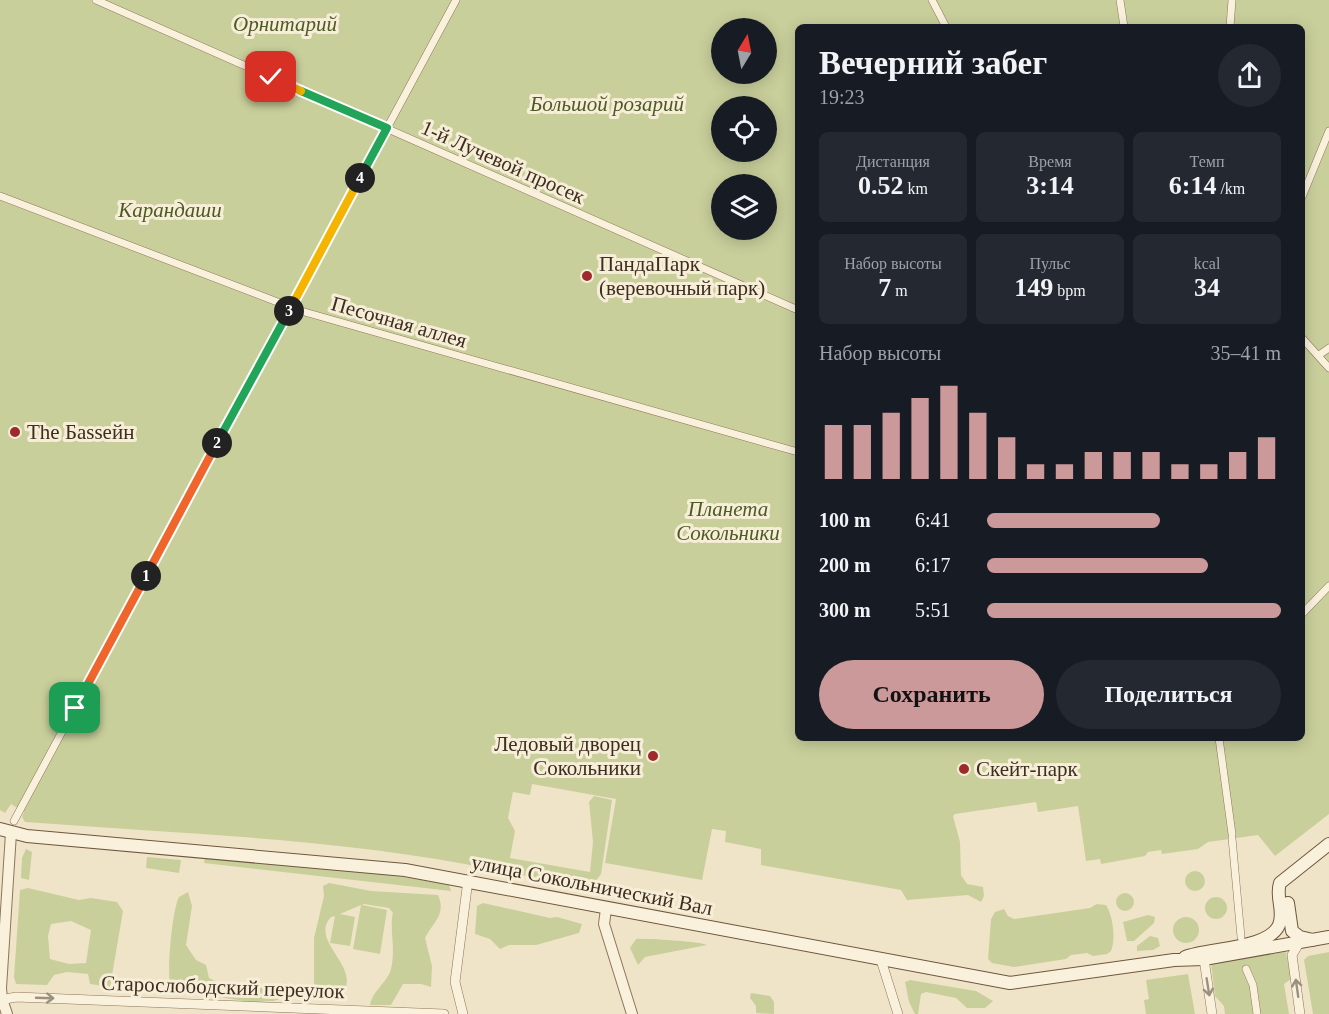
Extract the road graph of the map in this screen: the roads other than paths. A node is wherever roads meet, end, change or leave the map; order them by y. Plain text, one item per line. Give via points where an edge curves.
1 (96, 0) edge
2 (456, 0) edge
3 (932, 0) edge
4 (1120, 0) edge
5 (1232, 0) edge
6 (944, 24) edge
7 (1124, 24) edge
8 (1230, 24) edge
9 (387, 128) junction
10 (1329, 131) edge
11 (1305, 190) edge
12 (0, 195) edge
13 (291, 308) junction
14 (795, 309) edge
15 (1305, 341) edge
16 (1329, 348) edge
17 (1319, 355) junction
18 (1329, 368) edge
19 (795, 451) edge
20 (1329, 586) edge
21 (1305, 611) edge
22 (1219, 741) edge
23 (8, 827) edge
24 (1326, 847) edge
25 (1289, 875) junction
26 (468, 880) junction
27 (606, 909) junction
28 (1329, 938) edge
29 (1314, 940) junction
30 (1242, 941) junction
31 (1298, 945) junction
32 (1219, 948) junction
33 (1204, 959) junction
34 (881, 960) junction
35 (1174, 960) junction
36 (1246, 969) dead end
37 (1, 1000) edge
38 (7, 1014) edge
39 (444, 1014) edge
40 (463, 1014) edge
41 (632, 1014) edge
42 (898, 1014) edge
43 (1212, 1014) edge
44 (1257, 1014) edge
45 (1300, 1014) edge

1 - 9 street, 1-й Лучевой просек
2 - 9 street
3 - 6 street
4 - 7 street
5 - 8 street
9 - 13 street
9 - 14 street, 1-й Лучевой просек
10 - 11 street
12 - 13 street, Песочная аллея
13 - 19 street, Песочная аллея
13 - 23 street
15 - 17 street
16 - 17 street
17 - 18 street
20 - 21 street
22 - 30 street
23 - 26 main road, улица Сокольнический Вал via 51,838 354,864
23 - 37 street
24 - 25 main road
25 - 29 main road via 1286,888 1290,925 1296,934
25 - 30 main road, улица Сокольнический Вал via 1278,887 1281,916 1277,930 1265,940
26 - 27 main road, улица Сокольнический Вал
26 - 40 street via 454,982
27 - 34 main road, улица Сокольнический Вал
27 - 41 street via 604,924
28 - 29 main road, улица Сокольнический Вал
29 - 31 main road, улица Сокольнический Вал
30 - 32 main road, улица Сокольнический Вал
31 - 33 main road, улица Сокольнический Вал
45 -> 31 street via 1292,951
32 - 33 street via 1205,954
32 - 35 main road, улица Сокольнический Вал
33 - 35 main road, улица Сокольнический Вал
33 -> 43 street
34 - 35 main road, улица Сокольнический Вал via 1010,983
34 - 42 street
36 - 44 street
37 - 38 street
37 -> 39 street, Старослободский переулок via 16,997

